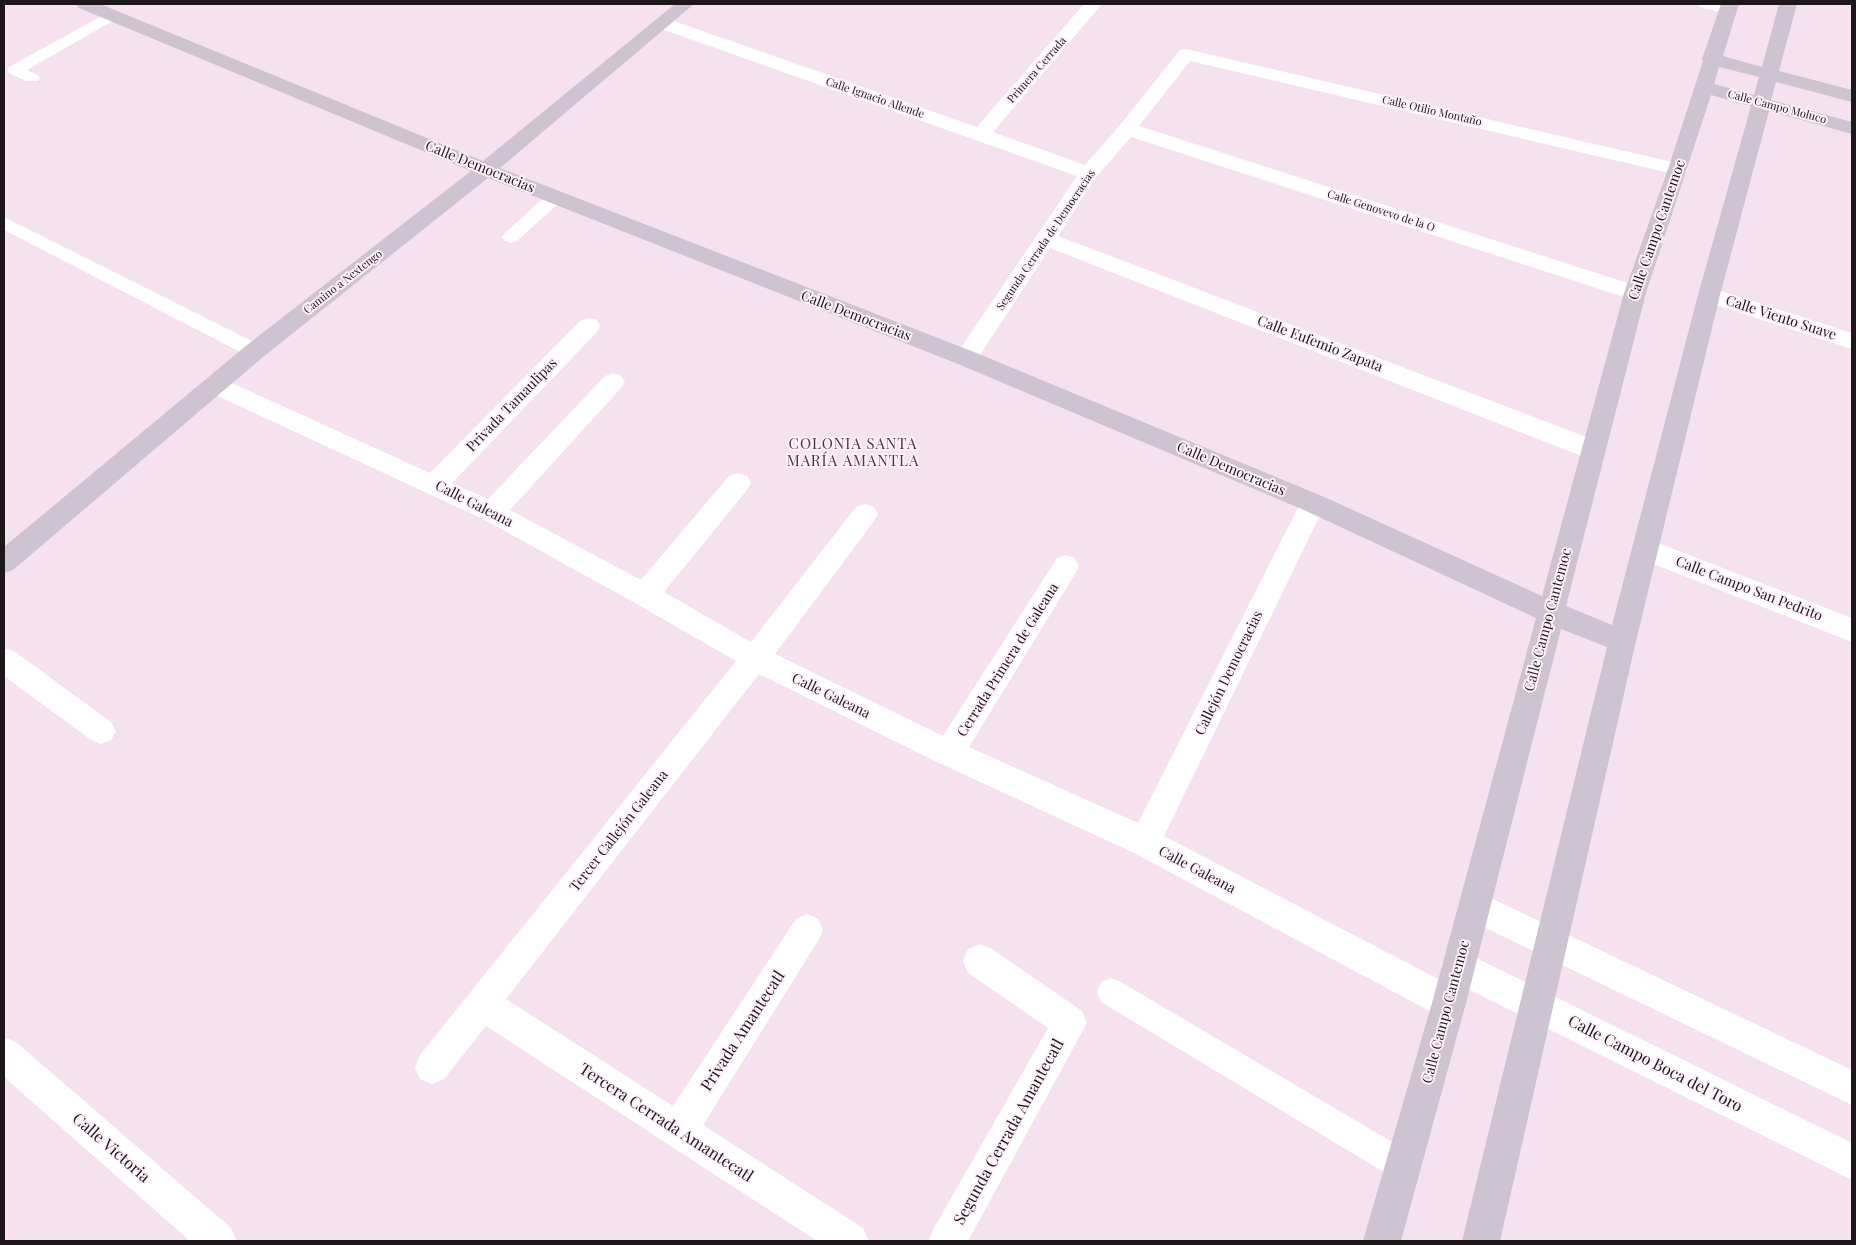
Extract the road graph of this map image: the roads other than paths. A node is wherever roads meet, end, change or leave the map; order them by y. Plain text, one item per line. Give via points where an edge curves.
1 (85, 4) edge
2 (685, 4) edge
3 (1093, 4) edge
4 (1788, 4) edge
5 (1721, 6) edge
6 (113, 15) junction
7 (662, 23) junction
8 (1186, 54) joint
9 (1711, 59) junction
10 (1768, 74) junction
11 (32, 78) dead end
12 (1703, 87) junction
13 (1852, 96) edge
14 (1760, 103) junction
15 (1852, 128) edge
16 (1127, 129) junction
17 (980, 135) junction
18 (1678, 169) junction
19 (485, 170) junction
20 (1089, 173) junction
21 (554, 198) junction
22 (4, 223) edge
23 (511, 237) dead end
24 (1046, 239) junction
25 (1635, 293) junction
26 (1709, 294) junction
27 (589, 326) dead end
28 (1852, 341) edge
29 (255, 351) junction
30 (966, 358) junction
31 (613, 382) dead end
32 (215, 385) junction
33 (1593, 450) junction
34 (738, 483) dead end
35 (435, 484) junction
36 (1313, 503) junction
37 (492, 512) junction
38 (865, 514) dead end
39 (1645, 549) junction
40 (4, 562) edge
41 (1066, 566) dead end
42 (645, 595) junction
43 (1550, 612) junction
44 (1852, 630) edge
45 (1622, 641) junction
46 (755, 658) junction
47 (4, 660) edge
48 (102, 731) dead end
49 (949, 753) junction
50 (1145, 842) junction
51 (1474, 906) junction
52 (807, 930) dead end
53 (1550, 943) junction
54 (980, 961) dead end
55 (1458, 966) junction
56 (1111, 992) dead end
57 (1449, 1003) junction
58 (483, 1004) junction
59 (1536, 1004) junction
60 (4, 1054) edge
61 (432, 1067) dead end
62 (1852, 1088) edge
63 (678, 1131) junction
64 (1852, 1162) edge
65 (1404, 1166) junction
66 (218, 1241) edge
67 (850, 1241) edge
68 (947, 1241) edge
69 (1382, 1241) edge
70 (1481, 1241) edge

1 - 6 street, Calle Democracias
2 - 7 street, Camino a Nextengo
3 - 17 street, Primera Cerrada
4 - 10 street
5 - 9 street, Calle Campo Cantemoc
6 - 11 lane via 15,70
6 - 19 street, Calle Democracias
7 - 17 street, Calle Ignacio Allende
7 - 19 street, Camino a Nextengo
8 - 16 street, Segunda Cerrada de Democracias
8 - 18 street, Calle Otilio Montaño
9 - 10 street
9 - 12 street, Calle Campo Cantemoc
10 - 13 street
10 - 14 street
12 - 14 street, Calle Campo Moluco
12 - 18 street, Calle Campo Cantemoc
14 - 15 street, Calle Campo Moluco
14 - 26 street
16 - 20 street, Segunda Cerrada de Democracias
16 - 25 street, Calle Genovevo de la O
17 - 20 street, Calle Ignacio Allende
18 - 25 street, Calle Campo Cantemoc
19 - 21 street, Calle Democracias
19 - 29 street, Camino a Nextengo
20 - 24 street, Segunda Cerrada de Democracias
21 - 23 lane
21 - 30 street, Calle Democracias
22 - 29 lane
24 - 30 street, Segunda Cerrada de Democracias
24 - 33 street, Calle Eufemio Zapata
25 - 33 street, Calle Campo Cantemoc
26 - 28 street, Calle Viento Suave
26 - 39 street
27 - 35 street, Privada Tamaulipas
29 - 32 street, Camino a Nextengo
30 - 36 street, Calle Democracias
31 - 37 street
32 - 35 street, Calle Galeana
32 - 40 street, Camino a Nextengo
33 - 43 street, Calle Campo Cantemoc
34 - 42 street
35 - 37 street, Calle Galeana
36 - 43 street, Calle Democracias
36 - 50 street, Callejón Democracias
37 - 42 street, Calle Galeana
38 - 46 street, Tercer Callejón Galeana
39 - 44 street, Calle Campo San Pedrito
39 - 45 street
41 - 49 street, Cerrada Primera de Galeana
42 - 46 street, Calle Galeana
43 - 45 street, Calle Democracias
43 - 51 street, Calle Campo Cantemoc
45 - 53 street
46 - 49 street, Calle Galeana
46 - 58 street, Tercer Callejón Galeana
47 - 48 street
49 - 50 street, Calle Galeana
50 - 57 street, Calle Galeana
51 - 53 street
51 - 55 street, Calle Campo Cantemoc
52 - 63 street, Privada Amantecatl
53 - 59 street
53 - 62 street
54 - 68 street, Segunda Cerrada Amantecatl via 1070,1023
55 - 57 street, Calle Campo Cantemoc
55 - 59 street, Calle Campo Boca del Toro
56 - 65 lane
57 - 65 street, Calle Campo Cantemoc
58 - 61 street, Tercer Callejón Galeana
58 - 63 street, Tercera Cerrada Amantecatl
59 - 64 street, Calle Campo Boca del Toro
59 - 70 street
60 - 66 street, Calle Victoria
63 - 67 street, Tercera Cerrada Amantecatl
65 - 69 street, Calle Campo Cantemoc

